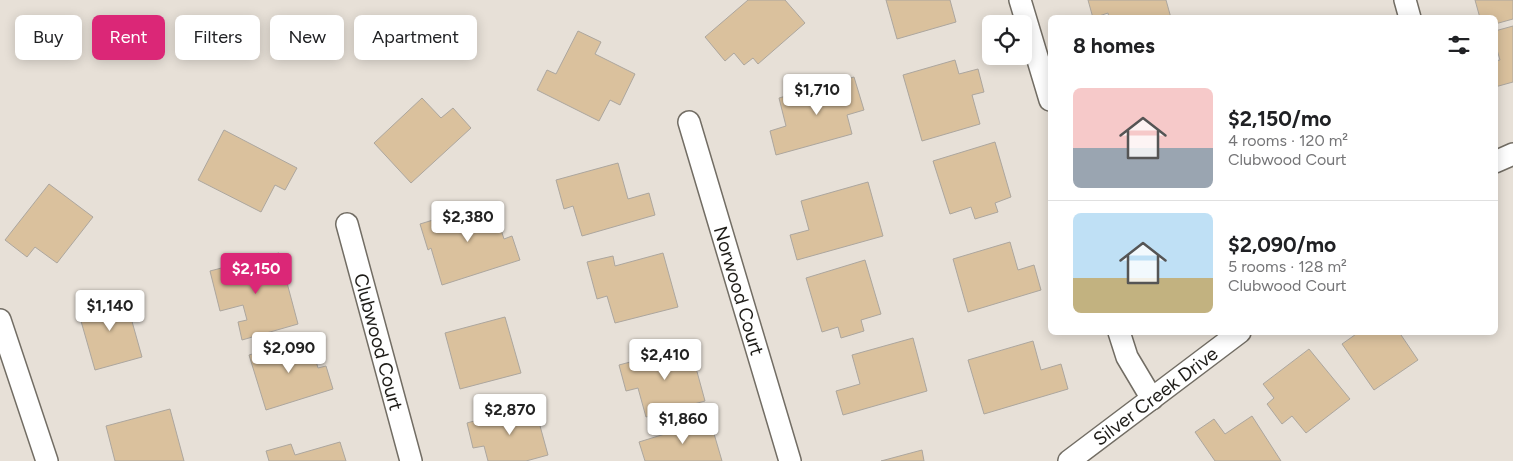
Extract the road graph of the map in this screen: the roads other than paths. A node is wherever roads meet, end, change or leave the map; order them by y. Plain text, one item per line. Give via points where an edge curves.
1 (1020, 0) edge
2 (1405, 0) edge
3 (1409, 15) edge
4 (1048, 93) edge
5 (689, 122) dead end
6 (1513, 154) edge
7 (1498, 161) edge
8 (346, 224) dead end
9 (0, 320) edge
10 (1120, 335) edge
11 (1236, 335) edge
12 (1152, 399) junction
13 (47, 461) edge
14 (411, 461) edge
15 (790, 461) edge
16 (1069, 461) edge

1 - 4 street
2 - 3 street
5 - 15 street, Norwood Court
6 - 7 street
8 - 14 street, Clubwood Court
9 - 13 street
10 - 12 street via 1127,357
11 - 12 street, Silver Creek Drive
12 - 16 street, Silver Creek Drive

